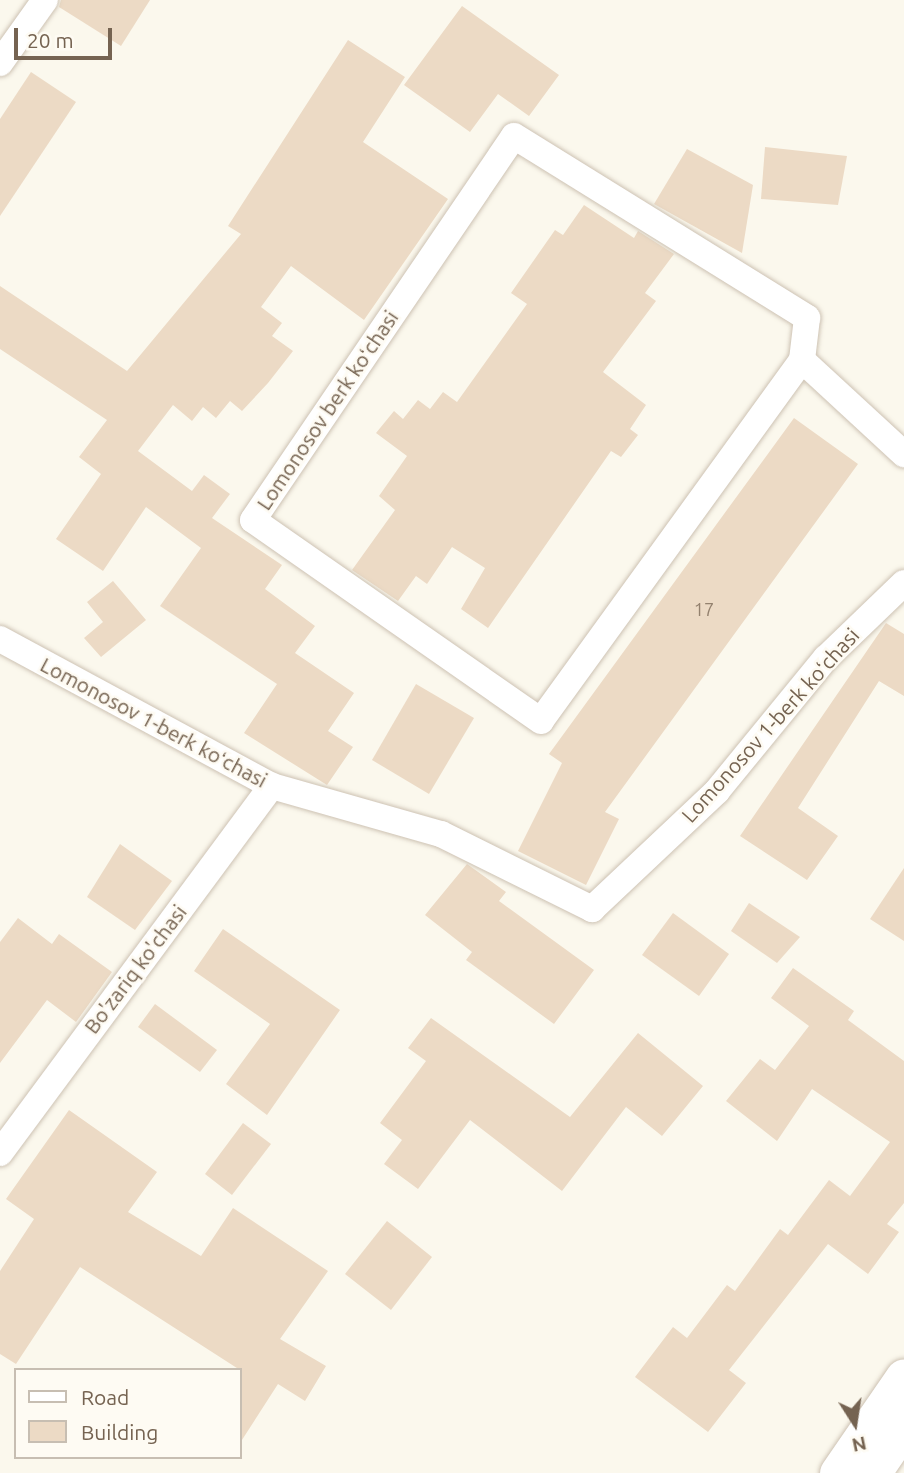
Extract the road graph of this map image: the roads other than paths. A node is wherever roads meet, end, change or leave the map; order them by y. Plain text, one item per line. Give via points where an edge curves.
1 (45, 0) edge
2 (0, 64) edge
3 (802, 360) junction
4 (904, 454) edge
5 (904, 583) edge
6 (0, 639) edge
7 (272, 786) junction
8 (0, 1153) edge
9 (904, 1377) edge
10 (904, 1426) edge
11 (838, 1473) edge
12 (872, 1473) edge

1 - 2 street
3 - 3 street, Lomonosov berk koʻchasi via 541,721 253,520 514,136 807,318
3 - 4 street
5 - 7 street, Lomonosov 1-berk koʻchasi via 826,659 717,791 592,909 441,834
6 - 7 street, Lomonosov 1-berk koʻchasi
7 - 8 street, Bo'zariq ko'chasi
9 - 11 main road
10 - 12 main road

